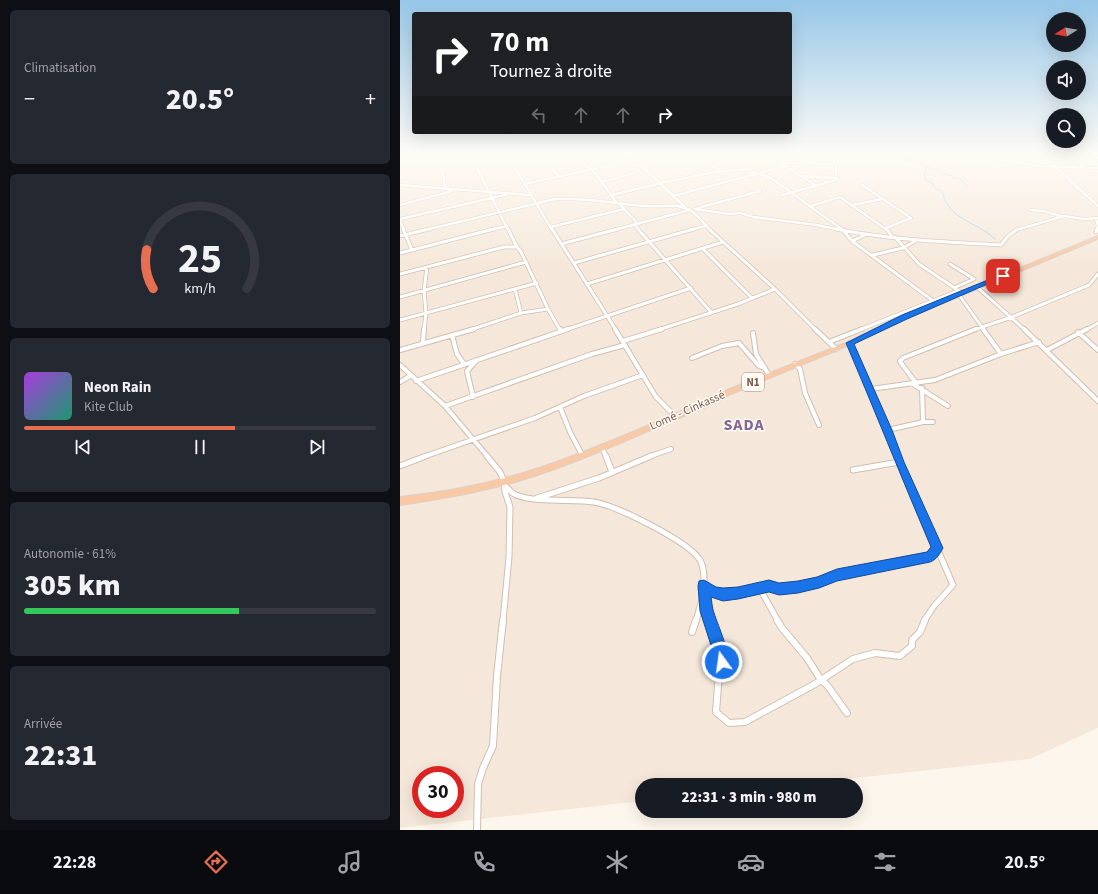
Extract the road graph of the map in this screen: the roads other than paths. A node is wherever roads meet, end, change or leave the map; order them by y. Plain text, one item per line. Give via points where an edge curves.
1 (451, 191) edge
2 (463, 191) edge
3 (528, 191) edge
4 (609, 191) edge
5 (629, 191) edge
6 (668, 191) edge
7 (693, 191) edge
8 (760, 191) dead end
9 (797, 191) edge
10 (870, 191) edge
11 (1081, 191) edge
12 (792, 192) junction
13 (490, 193) junction
14 (509, 194) junction
15 (530, 195) junction
16 (612, 195) junction
17 (782, 195) dead end
18 (673, 196) junction
19 (492, 198) junction
20 (882, 199) junction
21 (616, 202) junction
22 (536, 203) junction
23 (619, 203) junction
24 (400, 205) edge
25 (852, 205) junction
26 (811, 206) junction
27 (1098, 206) edge
28 (685, 208) junction
29 (624, 209) junction
30 (695, 209) junction
31 (690, 210) junction
32 (1030, 210) dead end
33 (499, 212) junction
34 (729, 214) junction
35 (1063, 216) junction
36 (730, 219) dead end
37 (1097, 219) edge
38 (400, 220) edge
39 (635, 224) junction
40 (507, 226) junction
41 (705, 226) junction
42 (551, 227) junction
43 (886, 228) junction
44 (844, 231) junction
45 (1097, 234) edge
46 (405, 235) junction
47 (865, 235) junction
48 (400, 236) edge
49 (893, 237) junction
50 (917, 240) junction
51 (649, 241) junction
52 (852, 241) junction
53 (723, 242) junction
54 (561, 244) junction
55 (517, 247) junction
56 (904, 247) junction
57 (412, 250) junction
58 (703, 250) junction
59 (400, 253) edge
60 (873, 255) junction
61 (665, 260) junction
62 (526, 262) junction
63 (574, 263) junction
64 (950, 264) dead end
65 (426, 267) junction
66 (400, 274) edge
67 (1098, 274) edge
68 (536, 283) junction
69 (587, 284) junction
70 (977, 287) junction
71 (691, 288) junction
72 (954, 288) junction
73 (515, 289) junction
74 (775, 289) junction
75 (424, 291) junction
76 (960, 293) junction
77 (400, 297) edge
78 (752, 298) junction
79 (932, 300) junction
80 (548, 309) junction
81 (712, 312) junction
82 (426, 313) junction
83 (521, 313) junction
84 (904, 314) junction
85 (606, 316) junction
86 (1012, 317) junction
87 (400, 320) edge
88 (1098, 323) edge
89 (982, 326) junction
90 (561, 331) junction
91 (1078, 332) junction
92 (752, 333) dead end
93 (452, 335) junction
94 (423, 342) junction
95 (829, 342) junction
96 (1039, 342) junction
97 (624, 343) junction
98 (850, 343) junction
99 (836, 349) junction
100 (400, 350) edge
101 (1047, 350) junction
102 (1098, 350) edge
103 (1001, 354) junction
104 (692, 358) dead end
105 (479, 359) junction
106 (464, 364) junction
107 (795, 364) junction
108 (400, 365) edge
109 (764, 368) junction
110 (643, 375) junction
111 (769, 375) junction
112 (410, 376) junction
113 (416, 381) junction
114 (400, 382) edge
115 (914, 383) junction
116 (922, 388) junction
117 (871, 389) junction
118 (473, 397) junction
119 (1098, 402) edge
120 (445, 406) junction
121 (948, 406) dead end
122 (560, 407) junction
123 (675, 416) junction
124 (923, 422) junction
125 (933, 422) dead end
126 (819, 425) dead end
127 (888, 430) junction
128 (472, 439) junction
129 (602, 447) junction
130 (672, 449) dead end
131 (582, 455) junction
132 (899, 462) junction
133 (400, 466) edge
134 (853, 470) dead end
135 (612, 472) junction
136 (504, 483) junction
137 (534, 498) junction
138 (400, 501) edge
139 (937, 548) junction
140 (704, 586) junction
141 (759, 587) junction
142 (692, 632) dead end
143 (821, 680) junction
144 (847, 713) dead end
145 (477, 830) edge

1 - 24 street
2 - 13 street
3 - 15 street
4 - 16 street
5 - 16 street
6 - 18 street
7 - 18 street
8 - 30 street
9 - 12 street
10 - 20 street
11 - 27 street
12 - 17 street
12 - 26 street
13 - 14 street
13 - 19 street
14 - 15 street
14 - 19 street
15 - 22 street
16 - 21 street
18 - 28 street
19 - 33 street
19 - 38 street
20 - 25 street
20 - 43 street via 911,218
21 - 22 street via 561,198
21 - 23 street
22 - 33 street
22 - 42 street
23 - 28 street
23 - 29 street
25 - 26 street via 840,197
25 - 43 street
26 - 44 street
28 - 31 street
29 - 39 street
29 - 42 street
30 - 31 street
30 - 34 street
31 - 39 street
31 - 41 street
32 - 35 street
33 - 40 street
33 - 46 street
34 - 36 street
34 - 44 street via 741,213
35 - 37 street
35 - 50 street via 1017,229 1001,245
37 - 45 street
38 - 46 street
39 - 51 street
39 - 54 street
40 - 55 street
40 - 57 street
41 - 51 street
41 - 53 street
42 - 54 street
43 - 49 street
44 - 47 street
44 - 52 street
45 - 70 highway, Lomé - Cinkassé / N1
46 - 48 street
46 - 57 street
47 - 49 street
47 - 52 street
49 - 50 street
49 - 56 street
50 - 56 street
51 - 61 street
51 - 63 street
52 - 60 street
53 - 58 street
53 - 74 street
54 - 63 street
55 - 62 street
55 - 65 street via 498,249
56 - 60 street
56 - 72 street via 919,264
57 - 59 street
58 - 61 street
58 - 78 street
60 - 79 street
61 - 69 street
61 - 71 street
62 - 68 street
62 - 75 street
63 - 69 street
64 - 72 street via 974,279
65 - 66 street
65 - 75 street
67 - 86 street via 1089,285
68 - 73 street
68 - 80 street
69 - 85 street
70 - 76 highway, Lomé - Cinkassé / N1
70 - 86 street
71 - 81 street
71 - 85 street
72 - 76 street
73 - 82 street
73 - 83 street
74 - 78 street
74 - 95 street
75 - 77 street
75 - 82 street
76 - 79 street
76 - 84 highway, Lomé - Cinkassé / N1
76 - 89 street
78 - 81 street
79 - 84 street
80 - 83 street
80 - 90 street
81 - 97 street
82 - 87 street
82 - 94 street
83 - 93 street
84 - 95 street
84 - 98 highway, Lomé - Cinkassé / N1
85 - 90 street
85 - 97 street
86 - 89 street
86 - 96 street
88 - 91 street
89 - 103 street
89 - 115 street via 900,361
90 - 105 street
91 - 101 street
91 - 102 street
92 - 109 street via 756,354
93 - 94 street
93 - 106 street via 455,349
94 - 100 street
95 - 99 street
96 - 101 street
96 - 103 street
97 - 110 street
97 - 118 street
98 - 99 highway, Lomé - Cinkassé / N1
98 - 117 street
99 - 107 highway, Lomé - Cinkassé / N1
101 - 119 street
103 - 115 street via 935,380
104 - 109 street via 722,346 739,343 759,366
105 - 106 street
105 - 118 street via 467,371
106 - 113 street
107 - 111 highway, Lomé - Cinkassé / N1
107 - 126 street via 800,369 805,393
108 - 112 street
109 - 111 street
110 - 122 street
110 - 123 street via 656,397
111 - 123 highway, Lomé - Cinkassé / N1
112 - 113 street
112 - 114 street
113 - 120 street
115 - 116 street
115 - 117 street
116 - 121 street
116 - 124 street
117 - 127 street
118 - 120 street
120 - 128 street
122 - 128 street
122 - 131 street
123 - 129 highway, Lomé - Cinkassé / N1
124 - 125 street
124 - 127 street
127 - 132 street
128 - 133 street
128 - 136 street via 500,472
129 - 131 highway, Lomé - Cinkassé / N1
129 - 135 street
130 - 135 street
131 - 136 highway, Lomé - Cinkassé / N1
132 - 134 street
132 - 139 street
135 - 137 street
136 - 137 street via 514,494
136 - 138 highway, Lomé - Cinkassé / N1
136 - 145 street via 510,507 509,557 493,746 478,784
137 - 140 street via 590,502 618,509 693,552 700,560
139 - 141 street via 930,557 837,575 798,587
139 - 143 street via 953,585 934,606 920,632 912,640 912,646 900,656 875,653 853,659
140 - 141 street via 713,592 723,594
140 - 142 street via 701,608
140 - 143 street via 707,611 722,662 716,712 729,722 745,722
141 - 143 street via 782,628
143 - 144 street via 842,702

